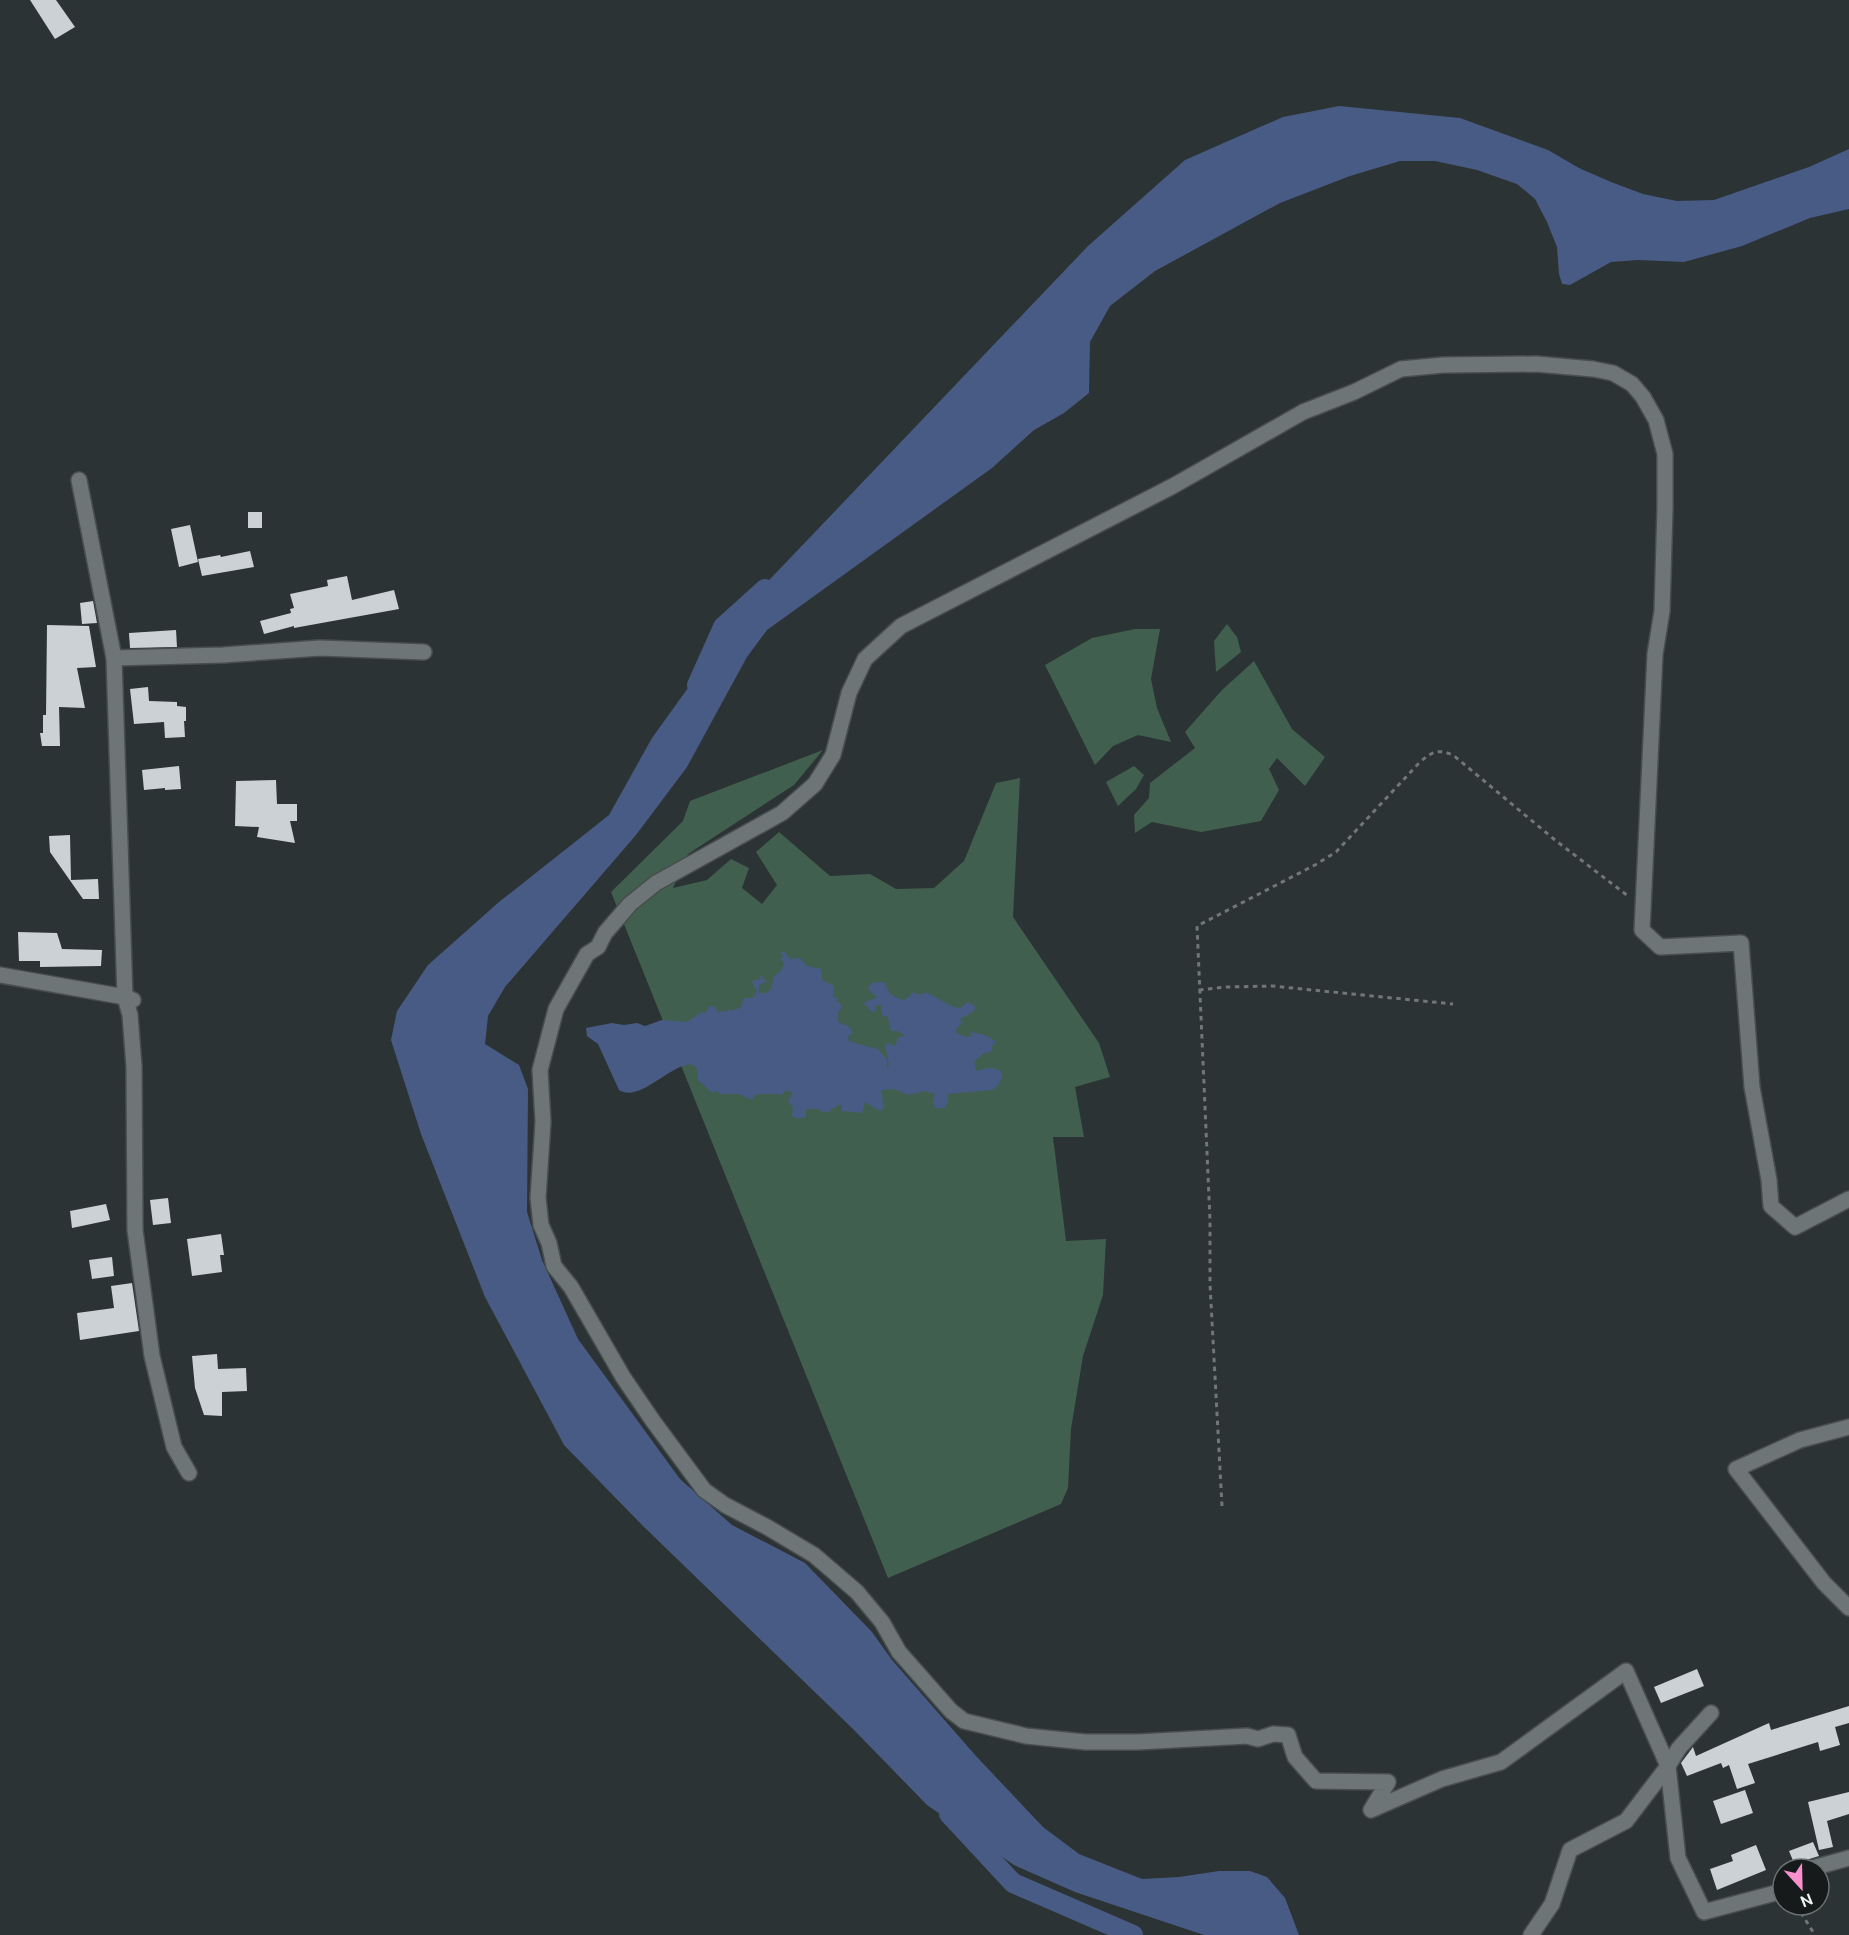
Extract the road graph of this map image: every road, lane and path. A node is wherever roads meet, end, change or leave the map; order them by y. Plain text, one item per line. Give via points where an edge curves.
1 (79, 480) dead end
2 (424, 652) dead end
3 (114, 658) junction
4 (1644, 908) junction
5 (0, 975) edge
6 (1199, 990) junction
7 (130, 999) junction
8 (1453, 1004) dead end
9 (1849, 1199) edge
10 (1849, 1427) edge
11 (189, 1473) dead end
12 (1222, 1506) dead end
13 (1849, 1608) edge
14 (1711, 1713) dead end
15 (1668, 1766) junction
16 (1849, 1858) edge
17 (1831, 1863) edge
18 (1771, 1894) edge
19 (1804, 1917) edge
20 (1531, 1935) edge
21 (1815, 1935) edge

1 - 3 street
2 - 3 street via 320,648
3 - 7 street
4 - 6 path via 1453,755 1441,750 1420,762 1336,852 1197,926
4 - 9 street via 1642,930 1660,947 1741,943 1752,1087 1771,1206 1795,1227
4 - 15 street via 1665,508 1665,454 1656,420 1632,384 1613,373 1593,369 1536,364 1401,369 1303,412 1173,486 901,626 865,659 849,693 834,756 815,784 782,813 656,883 630,904 598,947 587,954 556,1009 540,1070 543,1122 538,1198 541,1225 554,1266 572,1287 623,1377 704,1490 725,1506 814,1555 857,1592 882,1622 899,1652 951,1712 964,1721 1026,1736 1085,1742 1288,1735 1295,1757 1316,1781 1388,1782 1371,1810 1442,1779 1501,1762 1626,1671
5 - 7 street
6 - 8 path via 1272,986
6 - 12 path
7 - 11 street via 135,1230 152,1356 174,1447
10 - 13 street via 1800,1440 1736,1470 1824,1583
14 - 15 street
15 - 18 street via 1678,1858 1704,1912
15 - 20 street via 1626,1821 1570,1850 1552,1904
16 - 17 street
19 - 21 path

